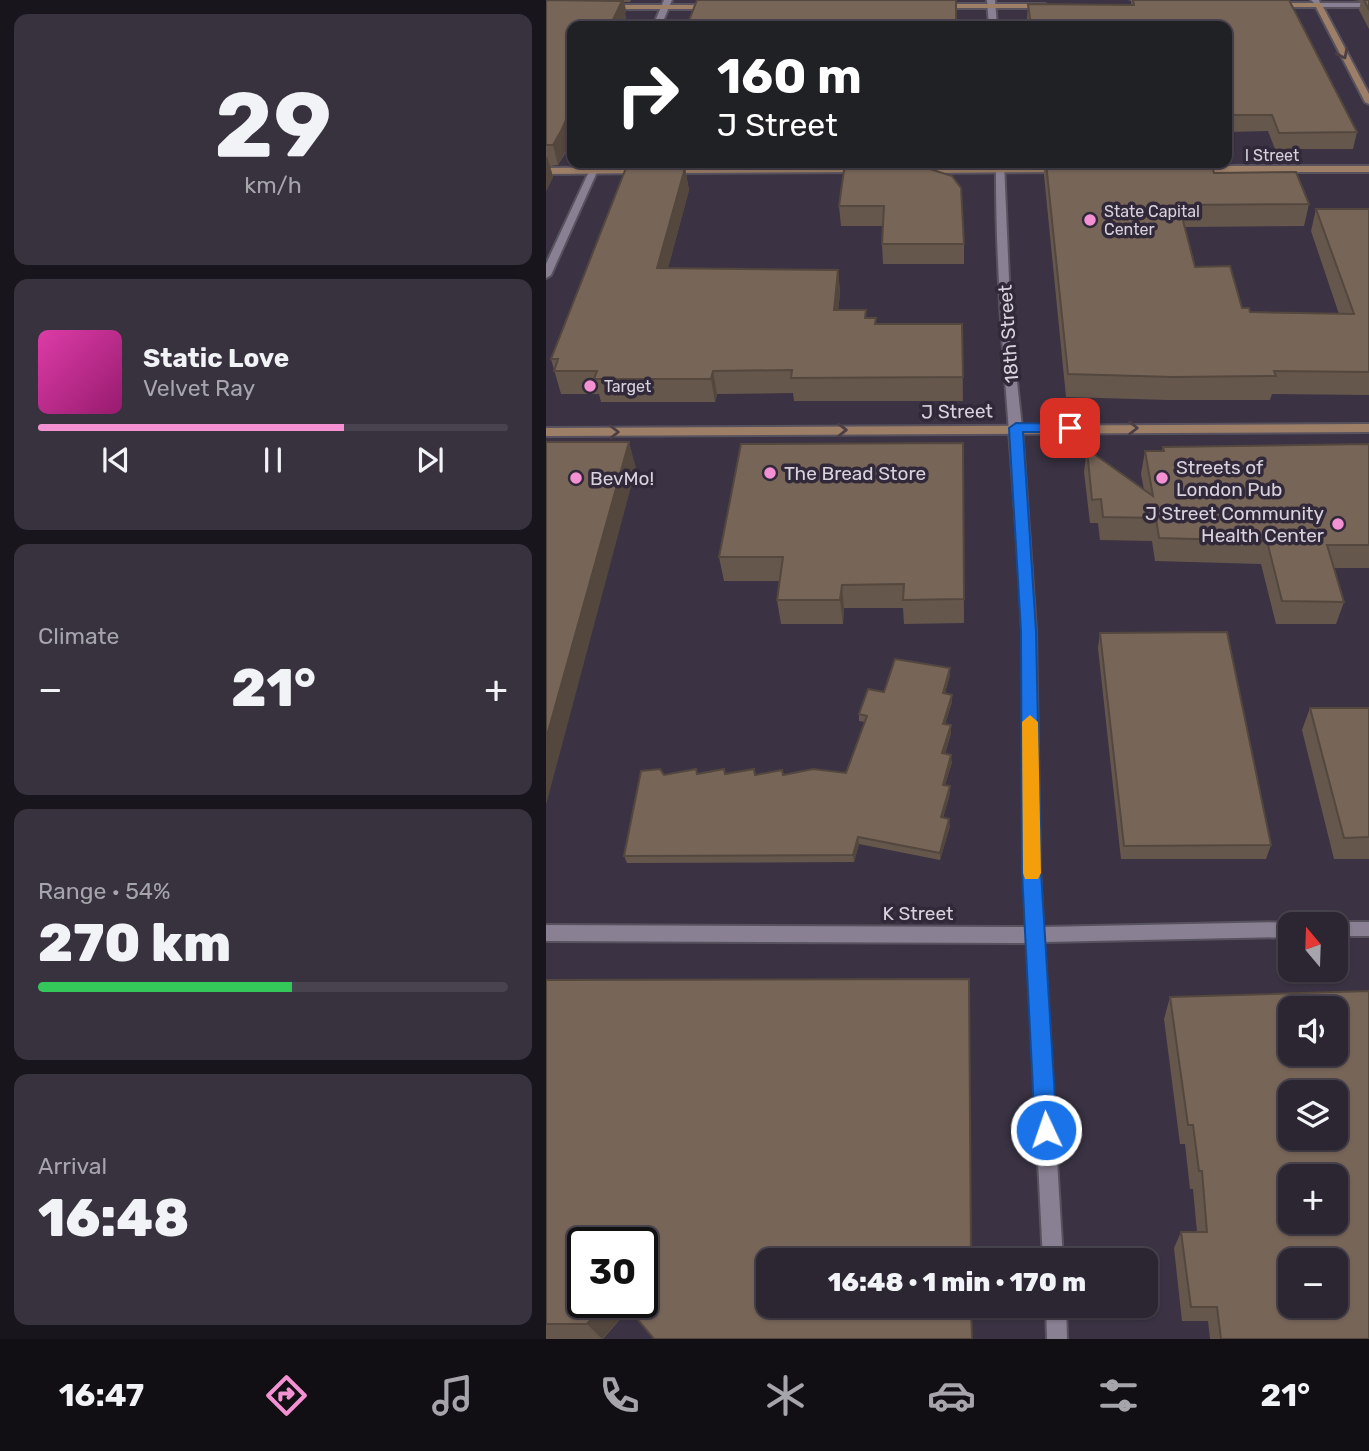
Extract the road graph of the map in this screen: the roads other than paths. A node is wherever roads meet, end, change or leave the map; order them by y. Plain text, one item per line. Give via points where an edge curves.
1 (991, 3) edge
2 (1317, 3) edge
3 (666, 4) edge
4 (1262, 5) edge
5 (1369, 5) edge
6 (935, 6) edge
7 (1059, 6) edge
8 (597, 7) edge
9 (720, 7) edge
10 (659, 21) edge
11 (993, 21) edge
12 (1369, 102) edge
13 (583, 168) edge
14 (595, 168) edge
15 (687, 168) edge
16 (948, 168) edge
17 (1000, 168) edge
18 (1038, 168) edge
19 (1188, 169) edge
20 (1369, 169) edge
21 (870, 170) edge
22 (897, 170) edge
23 (1077, 170) edge
24 (546, 171) edge
25 (546, 275) edge
26 (1016, 428) junction
27 (1369, 428) edge
28 (546, 432) edge
29 (1278, 929) edge
30 (1348, 929) edge
31 (1369, 929) edge
32 (546, 933) edge
33 (1035, 935) junction
34 (1052, 1248) edge
35 (1056, 1318) edge
36 (1057, 1339) edge

1 - 6 main road
1 - 7 main road
1 - 11 street
2 - 4 main road
2 - 5 street
2 -> 12 main road
3 - 8 main road
3 - 9 main road
3 - 10 street
13 - 24 main road
14 - 25 street
15 - 21 main road
16 - 22 main road
17 - 26 street, 18th Street via 1006,326
18 - 23 main road
19 - 20 main road, I Street
26 -> 27 main road, J Street
28 -> 26 main road, J Street
26 - 33 street, 18th Street via 1028,631
29 - 33 street, K Street
30 - 31 street
32 - 33 street, K Street
33 - 34 street, 18th Street
35 - 36 street

